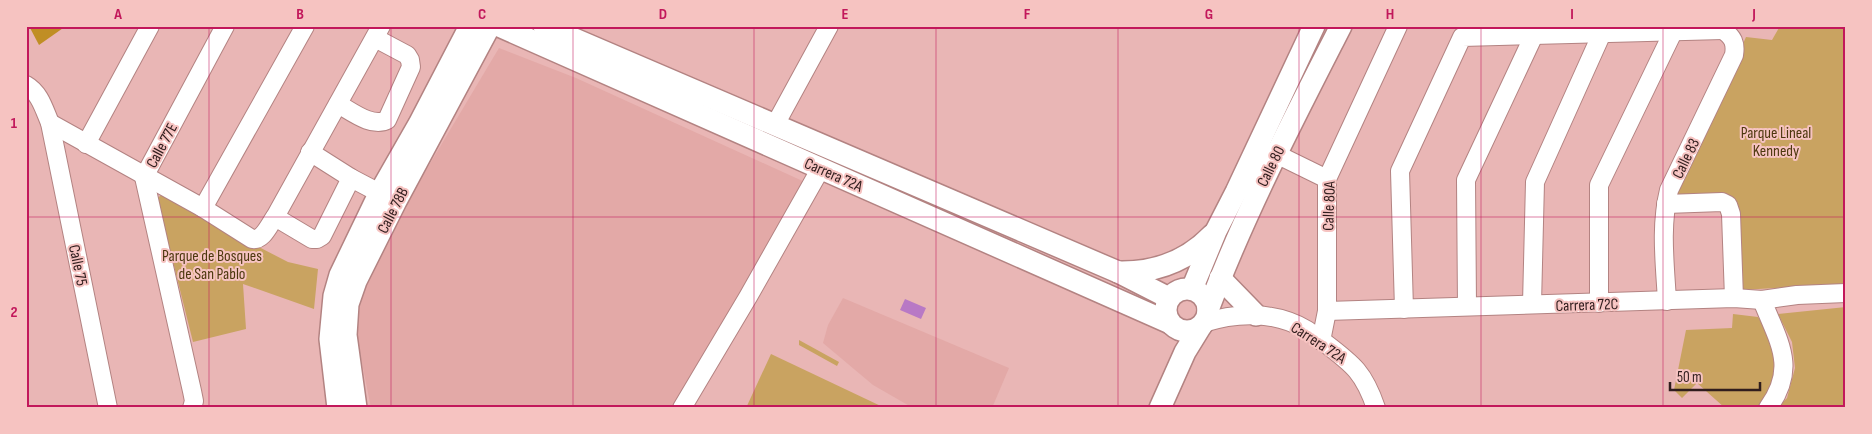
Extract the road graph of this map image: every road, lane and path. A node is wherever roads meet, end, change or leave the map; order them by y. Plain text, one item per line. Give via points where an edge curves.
1 (150, 26) edge
2 (225, 26) edge
3 (305, 26) edge
4 (470, 26) edge
5 (486, 26) edge
6 (499, 26) edge
7 (544, 26) edge
8 (829, 26) edge
9 (1314, 26) edge
10 (1341, 26) edge
11 (1398, 26) edge
12 (1723, 28) edge
13 (1579, 30) edge
14 (378, 32) edge
15 (1673, 32) junction
16 (1602, 33) junction
17 (1534, 35) junction
18 (522, 37) junction
19 (472, 60) junction
20 (26, 85) edge
21 (338, 104) junction
22 (50, 123) junction
23 (419, 124) junction
24 (775, 125) junction
25 (86, 144) junction
26 (1266, 151) junction
27 (310, 152) junction
28 (418, 160) junction
29 (821, 168) junction
30 (144, 177) junction
31 (351, 178) junction
32 (1327, 179) junction
33 (910, 182) junction
34 (388, 198) junction
35 (903, 204) junction
36 (1666, 204) junction
37 (202, 208) junction
38 (275, 217) junction
39 (1216, 231) junction
40 (1118, 272) junction
41 (1220, 278) junction
42 (1192, 289) junction
43 (1846, 294) edge
44 (1169, 298) junction
45 (1734, 298) junction
46 (1762, 300) junction
47 (1667, 301) junction
48 (1599, 303) junction
49 (1532, 304) junction
50 (1467, 306) junction
51 (1404, 309) junction
52 (1327, 312) junction
53 (1246, 315) junction
54 (1205, 318) junction
55 (1171, 324) junction
56 (1321, 341) junction
57 (1179, 366) junction
58 (192, 399) edge
59 (108, 408) edge
60 (338, 408) edge
61 (356, 408) edge
62 (682, 408) edge
63 (1160, 408) edge
64 (1376, 408) edge
65 (1768, 408) edge

1 - 25 street
2 - 30 street, Calle 77E
3 - 37 street
4 - 23 main road, Calle 78B
5 - 19 main road, Calle 78B via 487,31
6 - 18 main road, Carrera 72A
7 - 24 main road, Carrera 72A
8 - 24 street
9 - 26 main road, Calle 80
10 - 26 main road, Calle 80
11 - 32 street, Calle 80A
12 - 15 street
12 - 36 street, Calle 83 via 1731,36 1734,55 1669,190
13 - 16 street
13 - 17 street
14 - 21 street
14 - 21 street via 407,55 411,67 387,120 373,122
15 - 16 street
15 - 48 street via 1599,185
16 - 49 street via 1535,182
17 - 50 street via 1466,180
17 - 51 street via 1462,37 1400,171
18 - 19 main road
18 - 29 main road, Carrera 72A
19 - 28 main road, Calle 78B
20 - 22 street, Calle 75 via 40,100
21 - 27 street
22 - 25 street
22 - 59 street, Calle 75
23 - 28 main road via 413,150
23 - 34 main road, Calle 78B
24 - 33 main road, Carrera 72A
25 - 30 street
26 - 32 street
26 - 39 main road, Calle 80
26 - 41 main road, Calle 80
27 - 31 street
27 - 38 street
28 - 34 main road, Calle 78B
29 - 35 main road, Carrera 72A
29 - 62 street
30 - 37 street
30 - 58 street, Calle 77E
31 - 34 street
31 - 38 street via 322,236 317,239
32 - 52 street, Calle 80A
33 - 35 main road
33 - 40 main road, Carrera 72A
34 - 60 main road, Calle 78B via 340,275 334,296 330,339
34 - 61 main road, Calle 78B via 348,304 346,335
35 - 55 main road, Carrera 72A
36 - 45 street via 1722,202 1728,205
36 - 47 street, Calle 83 via 1663,225
37 - 38 street via 256,240
39 - 40 main road via 1203,244 1172,264 1136,272
39 - 42 main road, Calle 80
40 - 44 main road, Carrera 72A
41 - 53 main road
41 - 54 main road, Calle 80
42 - 44 main road via 1179,290
42 - 54 main road via 1203,297
43 - 46 street, Carrera 72C
44 - 55 main road via 1166,311
45 - 46 street, Carrera 72C
45 - 47 street, Carrera 72C
46 - 65 street via 1783,353 1784,372 1778,394
47 - 48 street, Carrera 72C
48 - 49 street, Carrera 72C
49 - 50 street, Carrera 72C
50 - 51 street, Carrera 72C
51 - 52 street, Carrera 72C
52 - 56 street, Calle 80A
53 - 54 street, Carrera 72A
53 - 56 street, Carrera 72A via 1291,322
54 - 55 main road via 1190,331 1178,330
54 - 57 main road, Calle 80
55 - 57 main road, Calle 80
56 - 64 street, Carrera 72A via 1360,372 1369,386
57 - 63 main road, Calle 80

